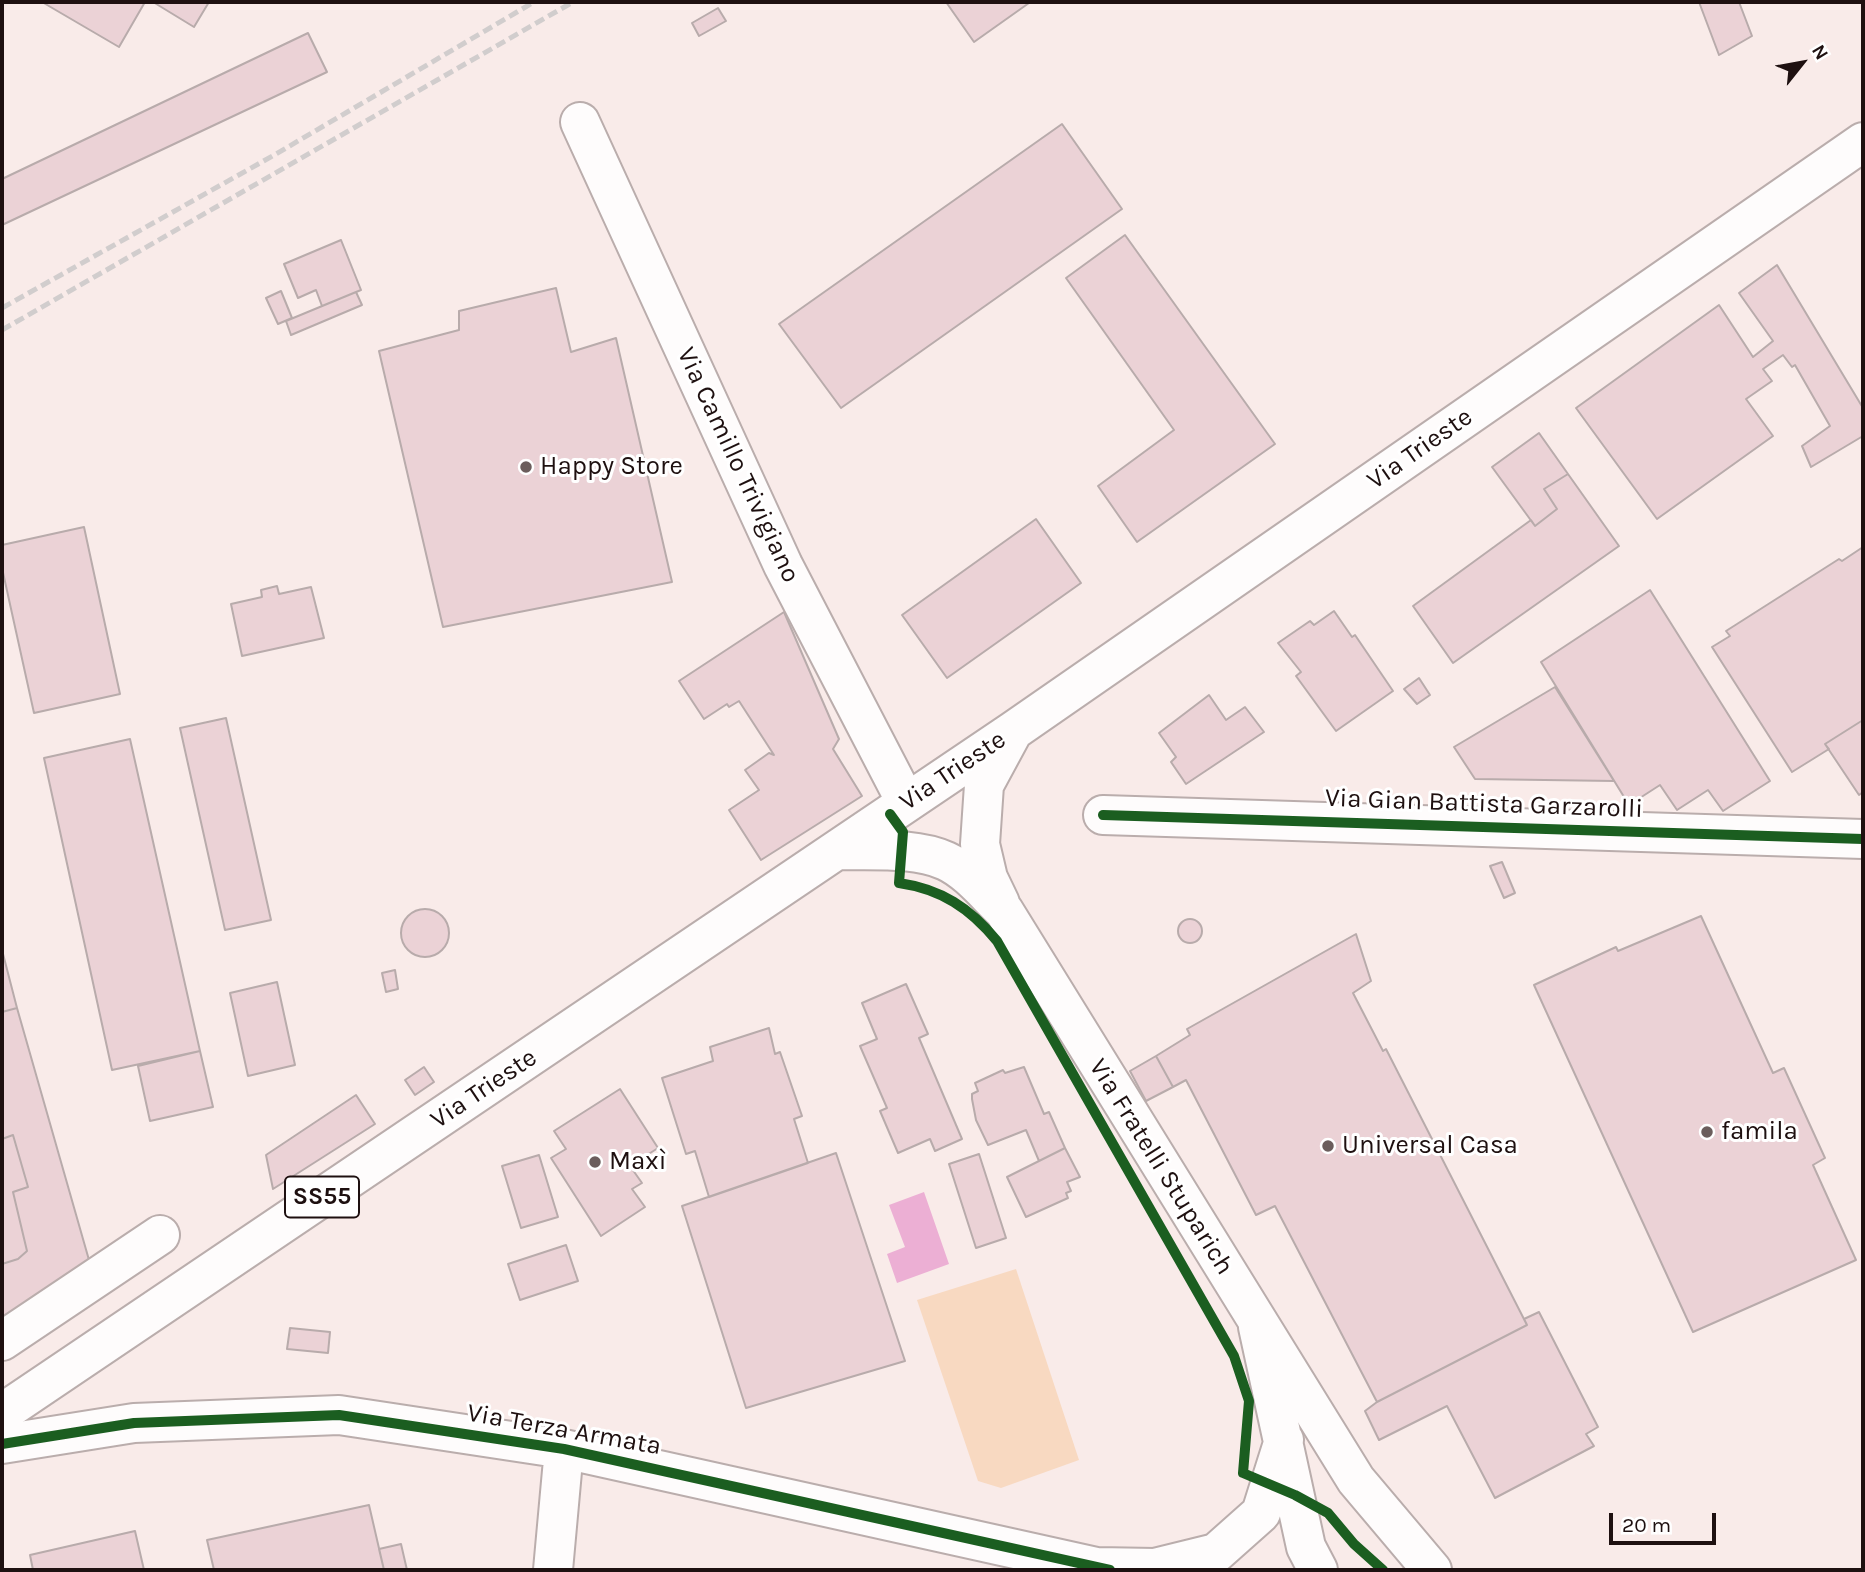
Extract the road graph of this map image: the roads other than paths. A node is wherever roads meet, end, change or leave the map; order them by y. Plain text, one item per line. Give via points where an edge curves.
1 (580, 122) dead end
2 (1862, 144) edge
3 (1013, 731) junction
4 (906, 802) junction
5 (1103, 815) dead end
6 (1863, 839) edge
7 (838, 850) junction
8 (946, 861) junction
9 (1004, 911) junction
10 (160, 1235) dead end
11 (1258, 1325) junction
12 (2, 1341) edge
13 (2, 1413) edge
14 (1284, 1440) junction
15 (2, 1444) edge
16 (565, 1449) junction
17 (1104, 1569) edge
18 (553, 1570) edge
19 (1318, 1570) edge
20 (1432, 1570) edge

1 - 4 main road, Via Camillo Trivigiano via 783,565
2 - 3 main road, Via Trieste
3 - 4 main road, Via Trieste
3 - 9 main road via 984,785 980,844 988,878
4 - 7 main road, Via Trieste
4 - 8 main road, Via Camillo Trivigiano
5 - 6 main road, Via Gian Battista Garzarolli
7 - 8 main road, Via Fratelli Stuparich via 901,851
7 - 13 main road, Via Trieste / SS55
8 - 9 main road, Via Fratelli Stuparich
9 - 11 main road, Via Fratelli Stuparich
10 - 12 main road
11 - 14 main road
11 - 20 main road, Via Fratelli Stuparich via 1356,1480
14 - 17 main road, Via Terza Armata via 1261,1513 1216,1553 1156,1568
14 - 19 main road via 1306,1548
15 - 16 main road, Via Terza Armata via 134,1423 339,1415
16 - 17 main road, Via Terza Armata
16 - 18 main road, Via Terza Armata

